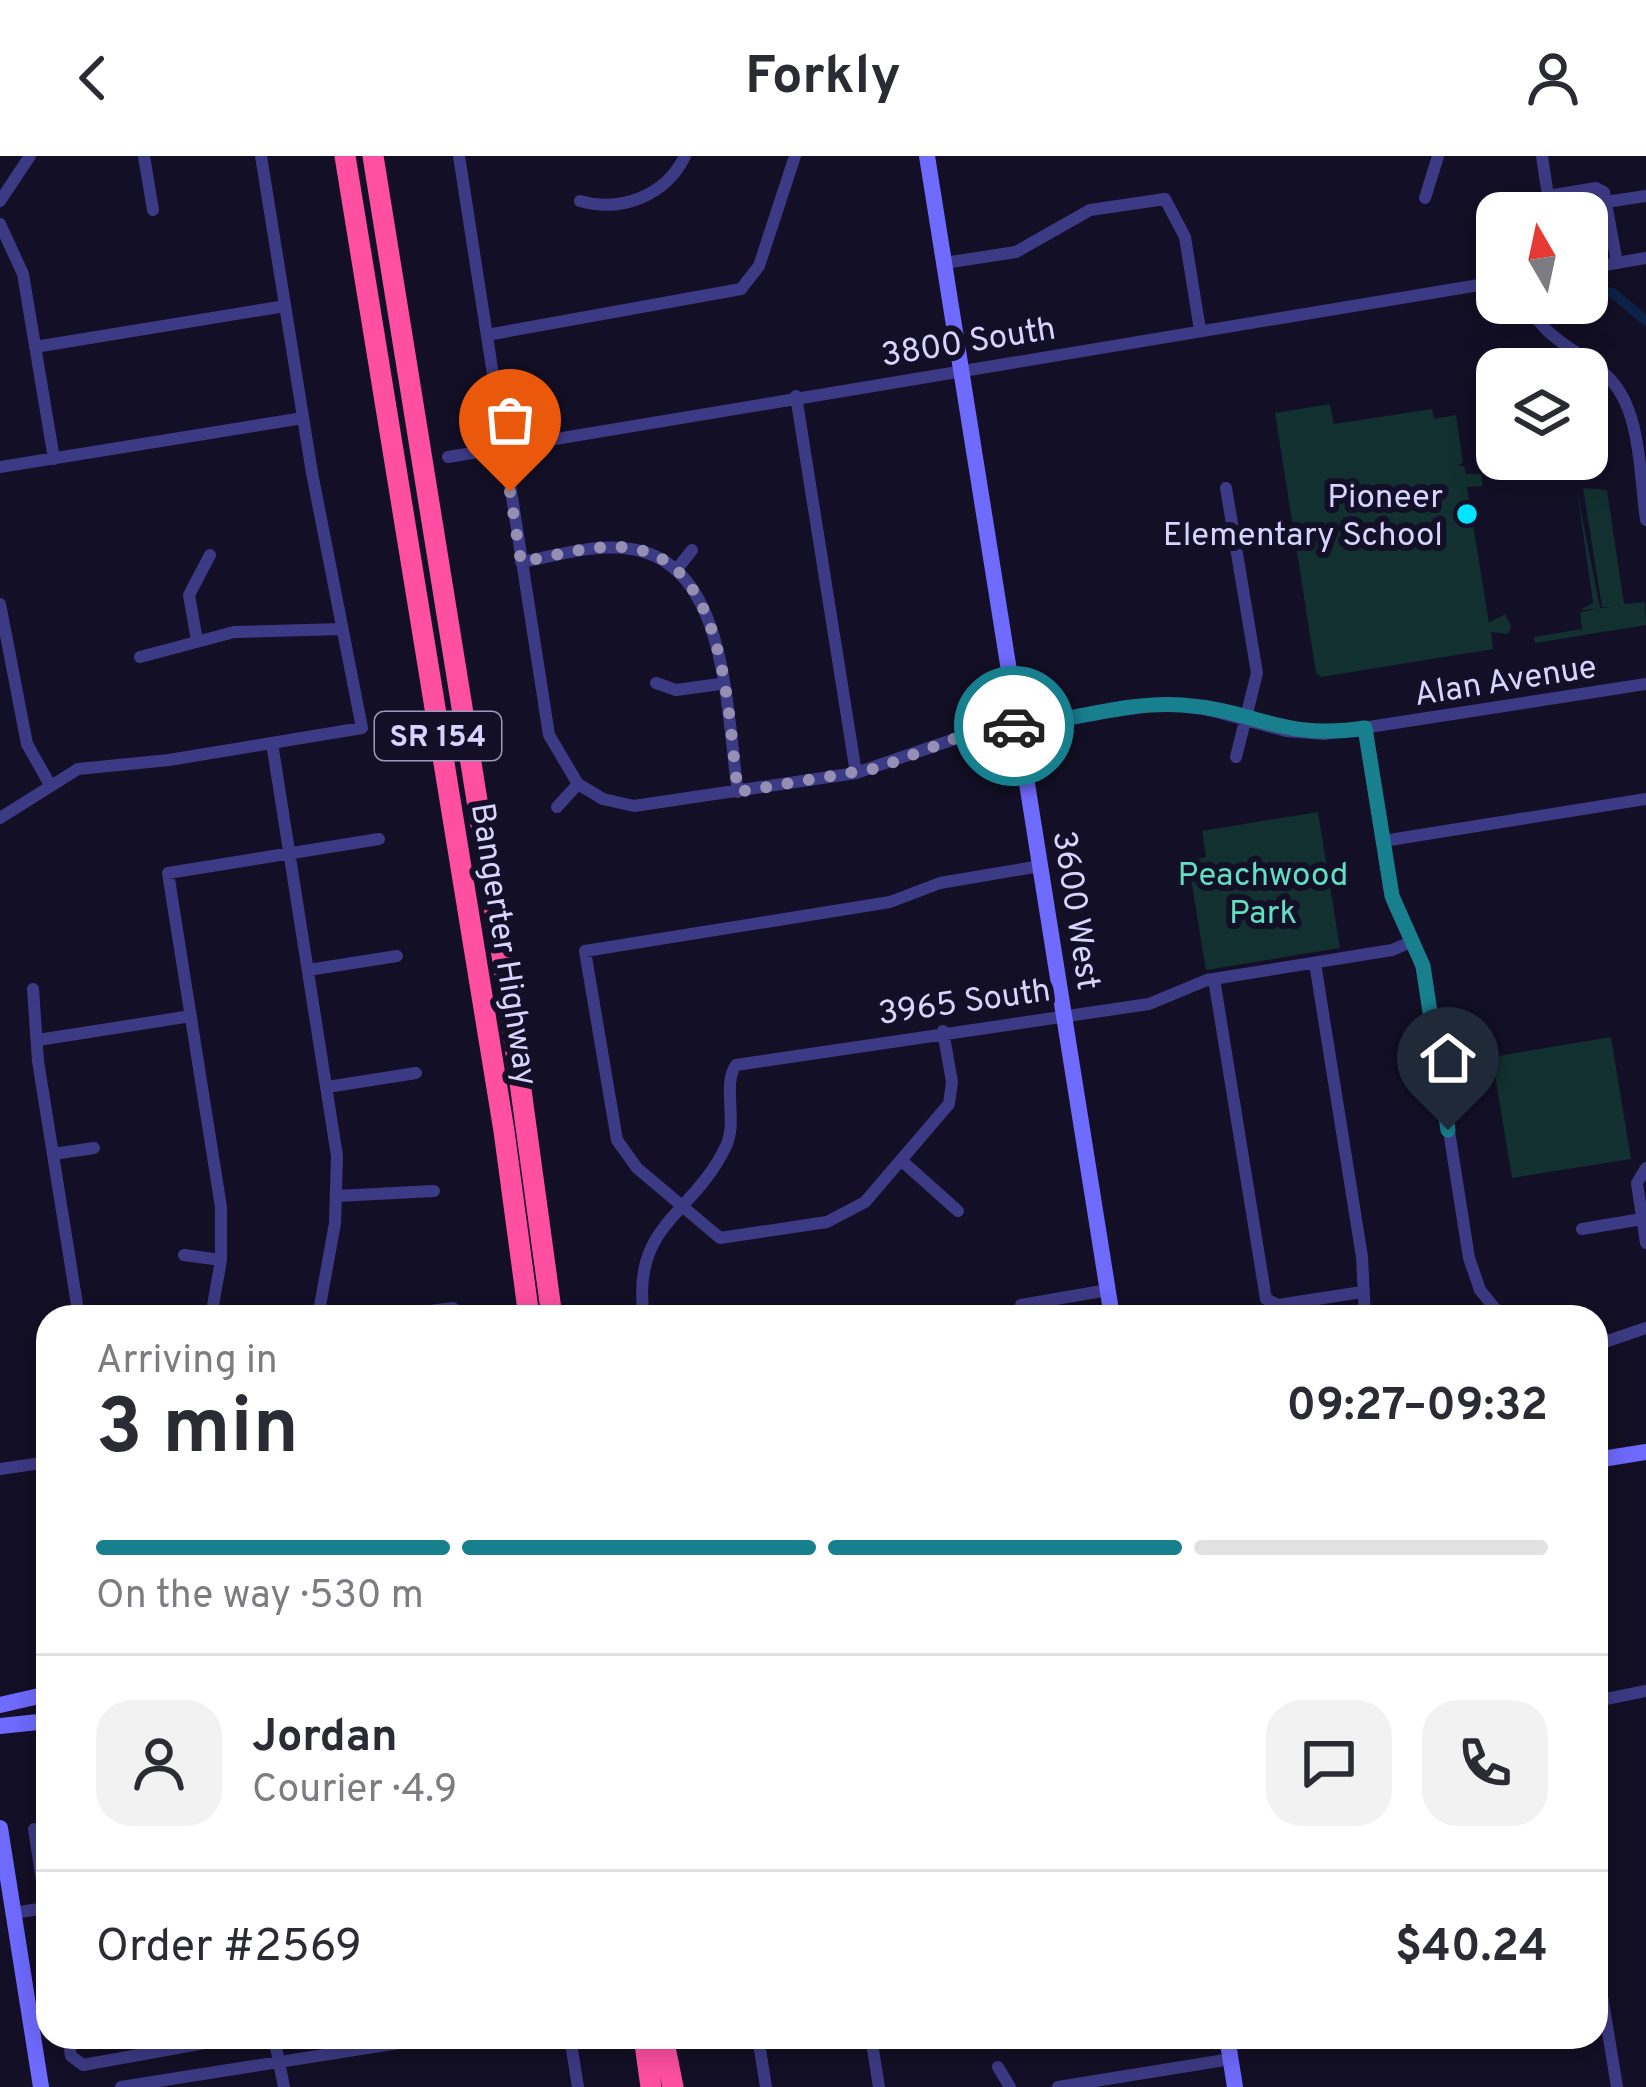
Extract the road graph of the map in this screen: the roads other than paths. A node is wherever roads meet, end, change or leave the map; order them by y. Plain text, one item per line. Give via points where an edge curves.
1 (30, 156) edge
2 (144, 156) edge
3 (261, 156) edge
4 (345, 156) edge
5 (373, 156) edge
6 (459, 156) edge
7 (685, 156) edge
8 (795, 156) edge
9 (927, 156) edge
10 (1438, 156) edge
11 (1542, 156) edge
12 (1547, 192) edge
13 (1608, 196) edge
14 (1646, 196) edge
15 (1425, 198) dead end
16 (0, 201) edge
17 (580, 201) dead end
18 (1062, 204) dead end
19 (153, 210) dead end
20 (1608, 217) edge
21 (1070, 218) junction
22 (0, 224) edge
23 (1646, 258) edge
24 (944, 263) junction
25 (1617, 263) junction
26 (1608, 264) edge
27 (1476, 285) edge
28 (285, 307) junction
29 (1541, 324) edge
30 (1200, 330) junction
31 (487, 335) junction
32 (35, 347) junction
33 (961, 369) junction
34 (796, 396) junction
35 (303, 418) junction
36 (503, 446) junction
37 (1641, 453) edge
38 (448, 457) dead end
39 (53, 459) junction
40 (0, 466) edge
41 (1226, 488) dead end
42 (1646, 520) edge
43 (692, 550) dead end
44 (210, 556) dead end
45 (521, 562) junction
46 (677, 569) junction
47 (0, 604) edge
48 (342, 629) junction
49 (197, 641) junction
50 (140, 657) dead end
51 (656, 683) dead end
52 (721, 684) junction
53 (1646, 684) edge
54 (1247, 720) junction
55 (1018, 726) junction
56 (1365, 728) junction
57 (272, 743) junction
58 (1236, 757) dead end
59 (856, 773) junction
60 (49, 784) junction
61 (578, 784) junction
62 (738, 792) junction
63 (1646, 799) edge
64 (557, 808) dead end
65 (0, 818) edge
66 (379, 839) dead end
67 (1383, 841) junction
68 (290, 853) junction
69 (1040, 866) junction
70 (1413, 941) junction
71 (397, 956) dead end
72 (1316, 963) junction
73 (308, 970) junction
74 (1214, 979) junction
75 (33, 989) dead end
76 (1064, 1013) junction
77 (191, 1016) junction
78 (944, 1031) junction
79 (38, 1040) junction
80 (416, 1073) dead end
81 (327, 1087) junction
82 (504, 1131) junction
83 (94, 1148) dead end
84 (53, 1154) junction
85 (902, 1161) junction
86 (1643, 1170) edge
87 (434, 1191) dead end
88 (337, 1196) junction
89 (679, 1205) junction
90 (958, 1211) dead end
91 (1642, 1220) junction
92 (1582, 1229) dead end
93 (1646, 1243) edge
94 (184, 1255) dead end
95 (221, 1260) junction
96 (1108, 1290) junction
97 (1362, 1292) junction
98 (1021, 1304) dead end
99 (77, 1305) edge
100 (213, 1305) edge
101 (319, 1305) edge
102 (527, 1305) edge
103 (539, 1305) edge
104 (550, 1305) edge
105 (644, 1305) edge
106 (1110, 1305) edge
107 (1364, 1305) edge
108 (1492, 1305) edge
109 (1646, 1328) edge
110 (1608, 1342) edge
111 (1646, 1452) edge
112 (1608, 1458) edge
113 (36, 1464) edge
114 (0, 1469) edge
115 (1646, 1691) edge
116 (36, 1697) edge
117 (1608, 1699) edge
118 (0, 1705) edge
119 (36, 1722) edge
120 (0, 1726) edge
121 (0, 1828) edge
122 (34, 1829) dead end
123 (36, 1842) edge
124 (13, 1913) junction
125 (36, 1913) edge
126 (1608, 2042) edge
127 (72, 2049) edge
128 (160, 2049) edge
129 (276, 2049) edge
130 (361, 2049) edge
131 (572, 2049) edge
132 (646, 2049) edge
133 (666, 2049) edge
134 (678, 2049) edge
135 (760, 2049) edge
136 (873, 2049) edge
137 (1229, 2049) edge
138 (1231, 2059) junction
139 (279, 2062) junction
140 (998, 2067) dead end
141 (160, 2084) edge
142 (41, 2087) edge
143 (121, 2087) edge
144 (284, 2087) edge
145 (578, 2087) edge
146 (651, 2087) edge
147 (674, 2087) edge
148 (683, 2087) edge
149 (766, 2087) edge
150 (879, 2087) edge
151 (1010, 2087) edge
152 (1058, 2087) edge
153 (1235, 2087) edge
154 (1617, 2087) edge

1 - 16 street
2 - 19 street
3 - 28 street
4 - 82 highway, Bangerter Highway / SR 154
5 - 104 highway, Bangerter Highway / SR 154
6 - 31 street
7 - 17 street via 647,196
8 - 31 street via 757,272 742,290
9 - 24 street, 3600 West
10 - 15 street
11 - 12 street
13 - 14 street
18 - 21 street
20 - 25 street
21 - 24 street via 1016,252
21 - 30 street via 1166,199 1185,236
22 - 32 street via 20,265
23 - 25 street
24 - 33 street, 3600 West
25 - 26 street
27 - 30 street, 3800 South
28 - 32 street
28 - 35 street
29 - 37 street via 1618,389
30 - 33 street, 3800 South
31 - 36 street
32 - 39 street
33 - 34 street, 3800 South
33 - 55 street, 3600 West
34 - 36 street, 3800 South
34 - 59 street
35 - 39 street
35 - 48 street
36 - 38 street, 3800 South
36 - 45 street
37 - 42 street
39 - 40 street
41 - 54 street via 1257,667
43 - 46 street
44 - 49 street via 189,595
45 - 46 street via 623,548
45 - 61 street via 549,735
46 - 52 street via 707,612
47 - 60 street via 27,744
48 - 49 street via 245,631
48 - 57 street via 362,728
49 - 50 street
51 - 52 street via 676,690
52 - 62 street
53 - 56 street, Alan Avenue
54 - 55 street, Alan Avenue via 1168,704
54 - 56 street, Alan Avenue via 1304,734
54 - 58 street
55 - 59 street, Alan Avenue
55 - 69 street, 3600 West
56 - 67 street
57 - 60 street via 92,766
57 - 68 street
59 - 62 street, Alan Avenue
60 - 65 street
61 - 62 street, Alan Avenue via 634,806
61 - 64 street
63 - 67 street
66 - 68 street
67 - 70 street via 1394,904
68 - 73 street
68 - 77 street via 168,873
69 - 76 street, 3600 West
69 - 89 street via 940,883 890,902 585,952 614,1132 631,1162
70 - 72 street, 3965 South
70 - 108 street via 1469,1258
71 - 73 street
72 - 74 street, 3965 South
72 - 97 street
73 - 81 street
74 - 76 street, 3965 South via 1154,1003
74 - 97 street via 1269,1303
75 - 79 street
76 - 78 street, 3965 South
76 - 96 street, 3600 West
77 - 79 street
77 - 95 street via 221,1208
78 - 85 street via 951,1098
78 - 89 street, 3965 South via 733,1067 728,1141
79 - 84 street
80 - 81 street
81 - 88 street
82 - 102 highway, Bangerter Highway / SR 154
82 - 103 highway via 516,1148
83 - 84 street
84 - 99 street
85 - 89 street via 860,1207 827,1222 723,1239
85 - 90 street
86 - 91 street
87 - 88 street
88 - 101 street
89 - 105 street via 646,1256
91 - 92 street
91 - 93 street
94 - 95 street
95 - 100 street
96 - 98 street
96 - 106 street, 3600 West
97 - 107 street
109 - 110 street
111 - 112 street
113 - 114 street
115 - 117 street
116 - 118 street
119 - 120 street
121 - 124 street
122 - 123 street
124 - 125 street
124 - 142 street
126 - 154 street
127 - 128 street via 76,2062
129 - 139 street
130 - 139 street
131 - 145 street
132 - 146 highway
133 - 147 highway
134 - 148 highway
135 - 149 street
136 - 150 street
137 - 138 street
138 - 152 street
138 - 153 street
139 - 141 street
139 - 144 street
140 - 151 street
141 - 143 street

